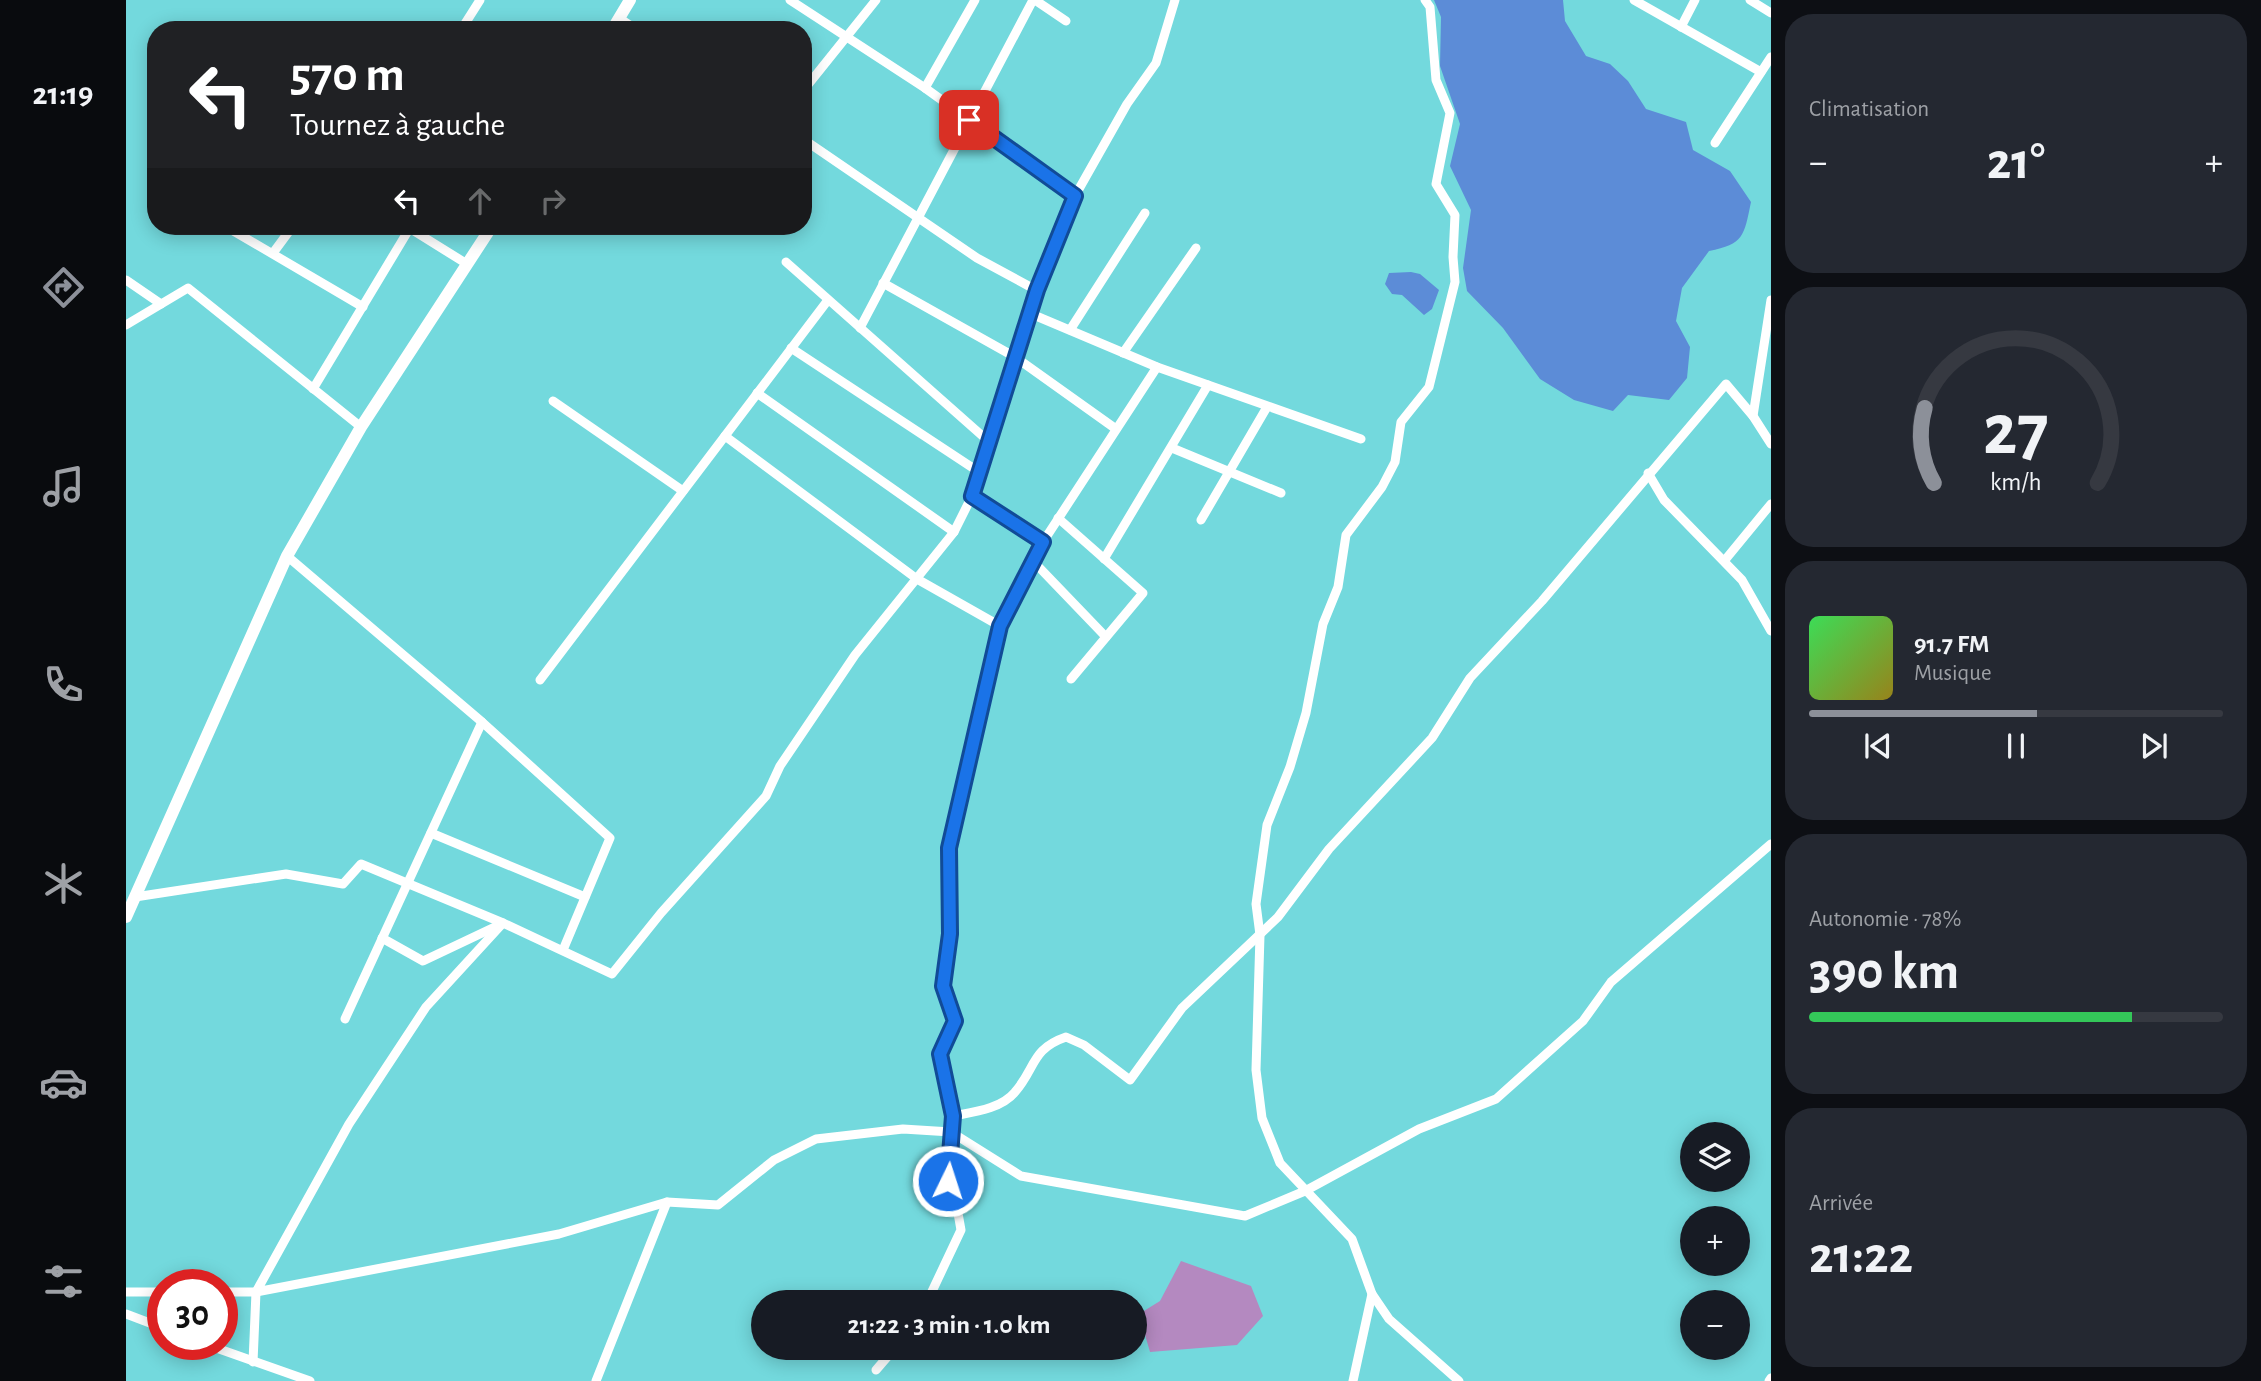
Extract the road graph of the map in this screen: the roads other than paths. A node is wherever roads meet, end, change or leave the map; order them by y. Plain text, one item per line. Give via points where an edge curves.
1 (480, 0) edge
2 (630, 0) edge
3 (876, 0) edge
4 (975, 0) edge
5 (1034, 0) edge
6 (1175, 0) edge
7 (1425, 0) edge
8 (1634, 0) edge
9 (1695, 0) edge
10 (1749, 0) edge
11 (795, 1) edge
12 (1771, 13) edge
13 (467, 21) edge
14 (618, 21) edge
15 (1066, 21) dead end
16 (1681, 27) junction
17 (846, 38) junction
18 (1771, 57) edge
19 (1761, 72) junction
20 (812, 80) edge
21 (925, 88) junction
22 (969, 120) junction
23 (1715, 143) dead end
24 (812, 145) edge
25 (1075, 196) junction
26 (1145, 213) dead end
27 (917, 217) junction
28 (240, 235) edge
29 (287, 235) edge
30 (404, 235) edge
31 (422, 235) edge
32 (486, 235) edge
33 (1196, 248) dead end
34 (273, 254) junction
35 (786, 262) dead end
36 (467, 264) junction
37 (126, 280) edge
38 (883, 283) junction
39 (1037, 290) junction
40 (828, 300) junction
41 (1771, 300) edge
42 (161, 304) junction
43 (363, 306) junction
44 (1029, 313) junction
45 (126, 325) edge
46 (860, 328) junction
47 (1070, 330) junction
48 (791, 348) junction
49 (1124, 353) junction
50 (1016, 357) junction
51 (1157, 367) junction
52 (1208, 385) junction
53 (313, 389) junction
54 (757, 393) junction
55 (553, 401) dead end
56 (1267, 407) junction
57 (1753, 416) junction
58 (361, 427) junction
59 (1116, 429) junction
60 (725, 436) junction
61 (1361, 439) dead end
62 (987, 440) junction
63 (1771, 444) edge
64 (1172, 448) junction
65 (979, 472) junction
66 (1229, 472) junction
67 (1648, 473) junction
68 (683, 491) junction
69 (1281, 493) dead end
70 (972, 496) junction
71 (1771, 504) edge
72 (1058, 518) junction
73 (1201, 520) dead end
74 (954, 532) junction
75 (1043, 542) junction
76 (287, 556) junction
77 (1104, 559) junction
78 (1725, 560) junction
79 (1033, 561) junction
80 (917, 579) junction
81 (1000, 626) junction
82 (1771, 631) edge
83 (1106, 637) junction
84 (1071, 679) dead end
85 (540, 680) dead end
86 (482, 722) junction
87 (431, 832) junction
88 (1771, 844) edge
89 (408, 881) junction
90 (135, 897) junction
91 (585, 897) junction
92 (126, 917) edge
93 (503, 923) junction
94 (1260, 935) junction
95 (382, 938) junction
96 (563, 950) junction
97 (345, 1018) dead end
98 (953, 1116) junction
99 (951, 1132) junction
100 (1305, 1191) junction
101 (667, 1202) junction
102 (933, 1290) edge
103 (126, 1292) edge
104 (147, 1292) edge
105 (238, 1292) edge
106 (256, 1292) junction
107 (1372, 1294) junction
108 (126, 1314) edge
109 (147, 1322) edge
110 (238, 1356) edge
111 (885, 1360) edge
112 (253, 1362) junction
113 (876, 1370) dead end
114 (310, 1381) edge
115 (596, 1381) edge
116 (1353, 1381) edge
117 (1459, 1381) edge

1 - 13 street
2 - 14 main road
3 - 17 street
4 - 21 street
5 - 15 street
5 - 22 street
6 - 25 street via 1156,63
7 - 94 street via 1430,7 1436,80 1450,113 1436,184 1455,215 1455,282 1429,387 1401,422 1395,462 1346,535 1338,587 1323,624 1306,713 1267,825 1256,904
8 - 16 street
9 - 16 street
10 - 12 street
11 - 17 street
16 - 19 street
17 - 20 street
17 - 21 street
18 - 19 street
19 - 23 street
21 - 22 street
22 - 25 street
22 - 27 street
24 - 27 street
25 - 39 street
26 - 47 street
27 - 38 street
27 - 39 street via 977,258
28 - 34 street
29 - 34 street
30 - 43 street
31 - 36 street
32 - 36 main road
33 - 49 street
34 - 43 street
35 - 40 street
36 - 58 main road
37 - 42 street
38 - 46 street
38 - 50 street
39 - 44 street
40 - 46 street
40 - 48 street
41 - 57 street
42 - 45 street
42 - 53 street via 188,288
43 - 53 street
44 - 47 street
44 - 50 street
46 - 62 street
47 - 49 street
48 - 54 street
48 - 65 street
49 - 51 street
50 - 59 street
50 - 62 street
51 - 52 street
51 - 59 street
52 - 56 street
52 - 64 street
53 - 58 street
54 - 60 street
54 - 74 street
55 - 68 street
56 - 61 street
56 - 66 street
57 - 63 street
57 - 67 street via 1726,384
58 - 76 main road
59 - 72 street
60 - 68 street
60 - 80 street
62 - 65 street
64 - 66 street
64 - 77 street
65 - 70 street
66 - 69 street
66 - 73 street
67 - 78 street via 1676,515
67 - 94 street via 1542,601 1470,678 1432,738 1329,849
68 - 85 street
70 - 74 street
70 - 75 street
71 - 78 street
72 - 75 street
72 - 77 street
74 - 80 street
75 - 79 street
76 - 86 street
76 - 90 main road
77 - 83 street via 1143,593
78 - 82 street
79 - 81 street
79 - 83 street
80 - 81 street
80 - 96 street via 855,655 780,766 766,796 612,974
81 - 98 street via 949,848 950,934 943,986 955,1021 940,1054
83 - 84 street
86 - 87 street
86 - 91 street via 610,838
87 - 89 street
87 - 91 street
88 - 100 street via 1611,982 1583,1021 1496,1099 1419,1129
89 - 90 street via 361,864 343,884 286,874
89 - 93 street
89 - 95 street
90 - 92 main road
91 - 96 street
93 - 95 street via 423,961
93 - 96 street
93 - 106 street via 426,1007 349,1124
94 - 98 street via 1182,1008 1129,1080 1084,1045 1066,1037 1048,1043 1032,1060 1015,1092 1004,1100 982,1111
94 - 100 street via 1256,1070 1262,1118 1280,1163
95 - 97 street
98 - 99 street
99 - 100 street via 1021,1176 1245,1216
99 - 101 street via 903,1129 816,1139 774,1160 718,1205
99 - 102 street via 948,1181 961,1230
100 - 107 street via 1352,1239
101 - 106 street via 559,1234
101 - 115 street
103 - 104 street
105 - 106 street
106 - 112 street
107 - 116 street
107 - 117 street via 1389,1319
108 - 109 street
110 - 112 street
111 - 113 street
112 - 114 street

